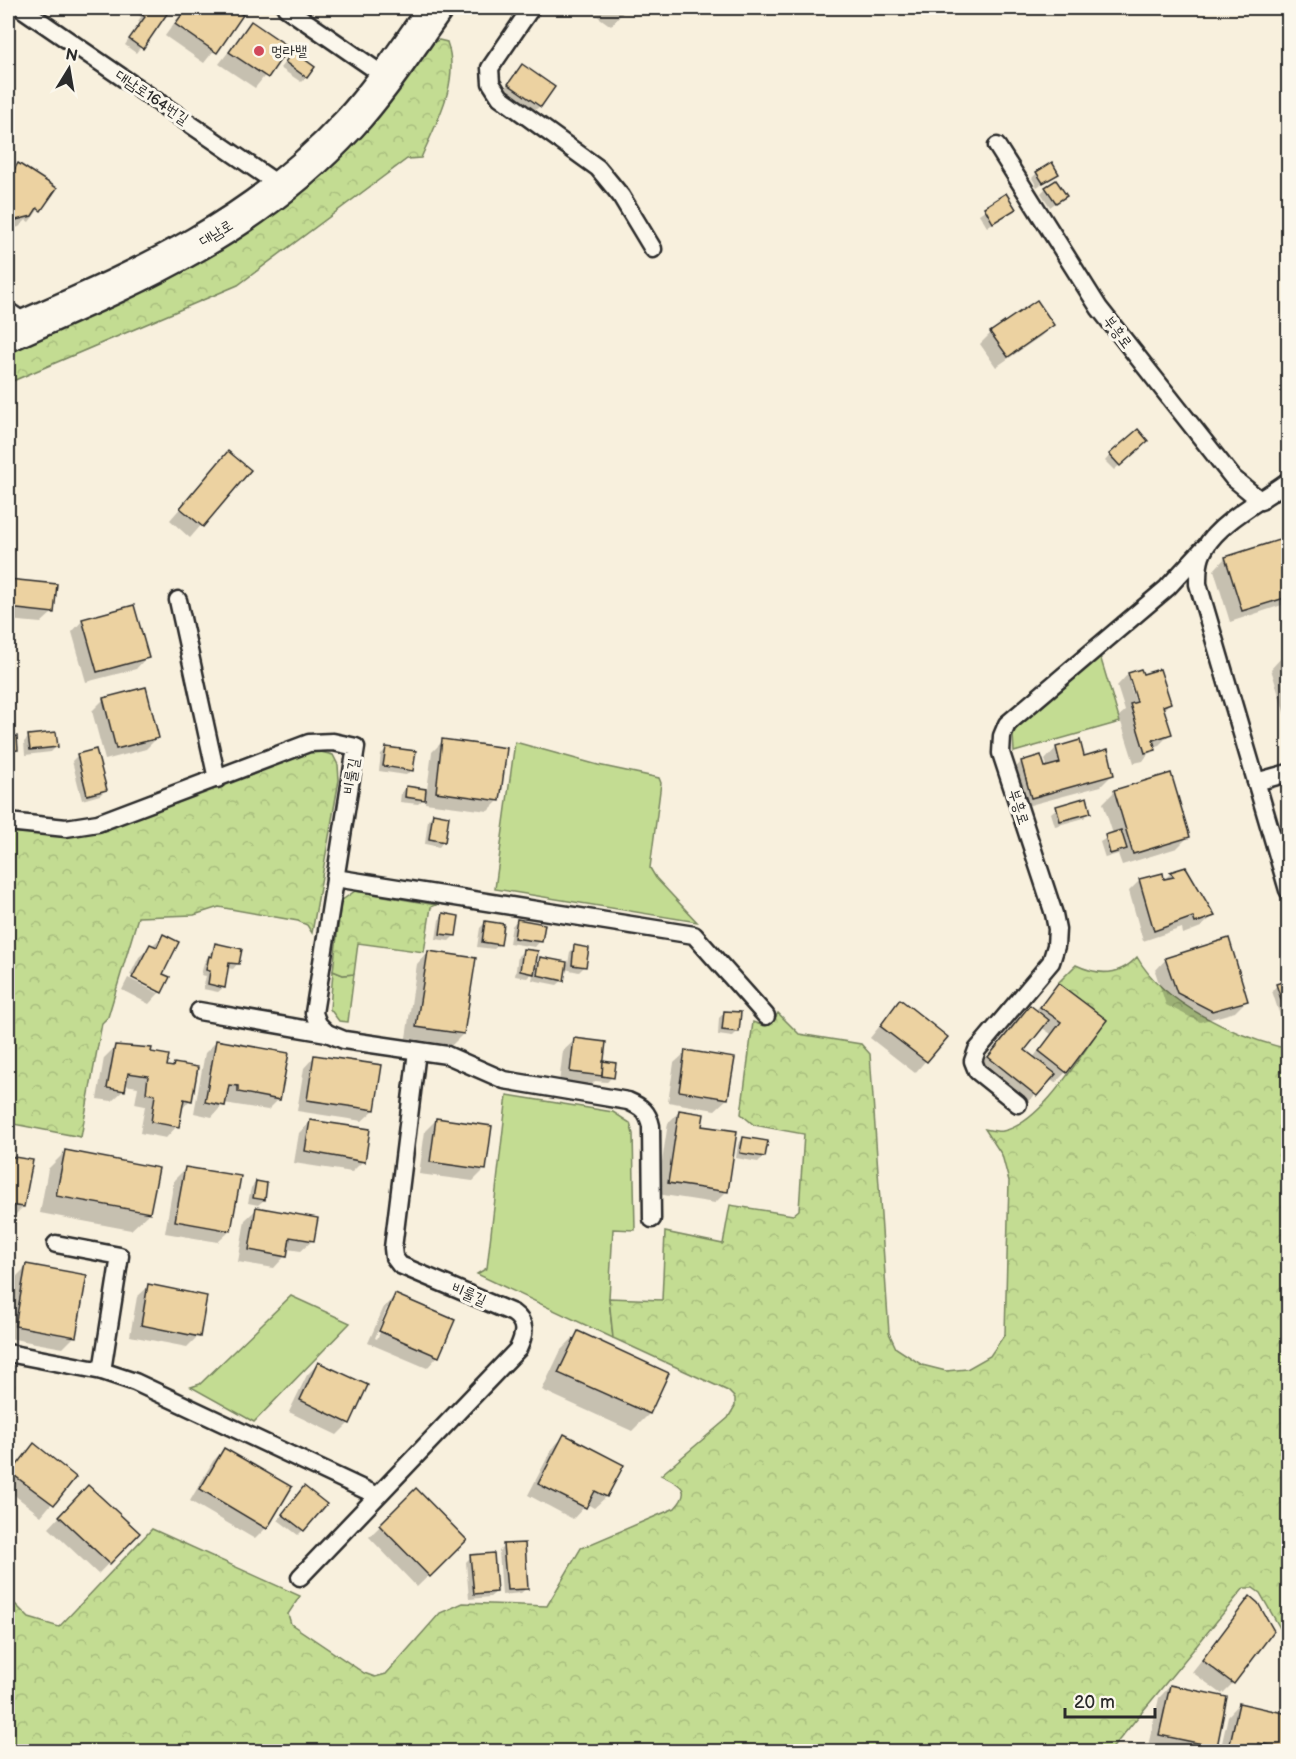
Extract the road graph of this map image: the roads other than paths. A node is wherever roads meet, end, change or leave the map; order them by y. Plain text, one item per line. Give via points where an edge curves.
1 (21, 8) edge
2 (286, 8) edge
3 (436, 8) edge
4 (531, 8) edge
5 (386, 78) junction
6 (997, 146) dead end
7 (282, 187) junction
8 (653, 249) dead end
9 (14, 323) edge
10 (1288, 481) edge
11 (1261, 501) junction
12 (1204, 548) junction
13 (178, 600) dead end
14 (1288, 773) edge
15 (217, 779) junction
16 (1256, 782) junction
17 (8, 822) edge
18 (335, 878) junction
19 (1288, 890) edge
20 (199, 1011) dead end
21 (766, 1016) dead end
22 (327, 1033) junction
23 (417, 1051) junction
24 (1018, 1104) dead end
25 (652, 1219) dead end
26 (56, 1244) dead end
27 (8, 1353) edge
28 (102, 1371) junction
29 (376, 1495) junction
30 (300, 1577) dead end

1 - 7 lane, 대남로164번길
2 - 5 lane
3 - 5 street, 대남로
4 - 8 lane via 490,68 491,83 500,97 610,180
5 - 7 street, 대남로 via 350,124
6 - 11 lane, 부흥로 via 1099,308 1233,478
7 - 9 street, 대남로 via 249,213 152,271
10 - 11 lane, 부흥로
11 - 12 lane, 부흥로 via 1219,531
12 - 16 lane via 1198,584
12 - 24 lane, 부흥로 via 1167,588 1007,724 1002,736 1001,753 1058,929 1051,962 977,1050 973,1060 977,1071
13 - 15 lane
14 - 16 lane
15 - 17 lane, 비룰길 via 98,823 66,828
15 - 18 lane, 비룰길 via 309,743 333,742 356,747
16 - 19 lane
18 - 21 lane via 694,935
18 - 22 lane, 비룰길 via 314,1013
20 - 22 lane
22 - 23 lane via 344,1040
23 - 25 lane via 447,1055 504,1080 640,1106 649,1114 651,1126
23 - 29 lane, 비룰길 via 394,1257 400,1265 513,1312 525,1328 518,1349
26 - 28 lane via 120,1256
27 - 28 lane
28 - 29 lane via 165,1394
29 - 30 lane, 비룰길

